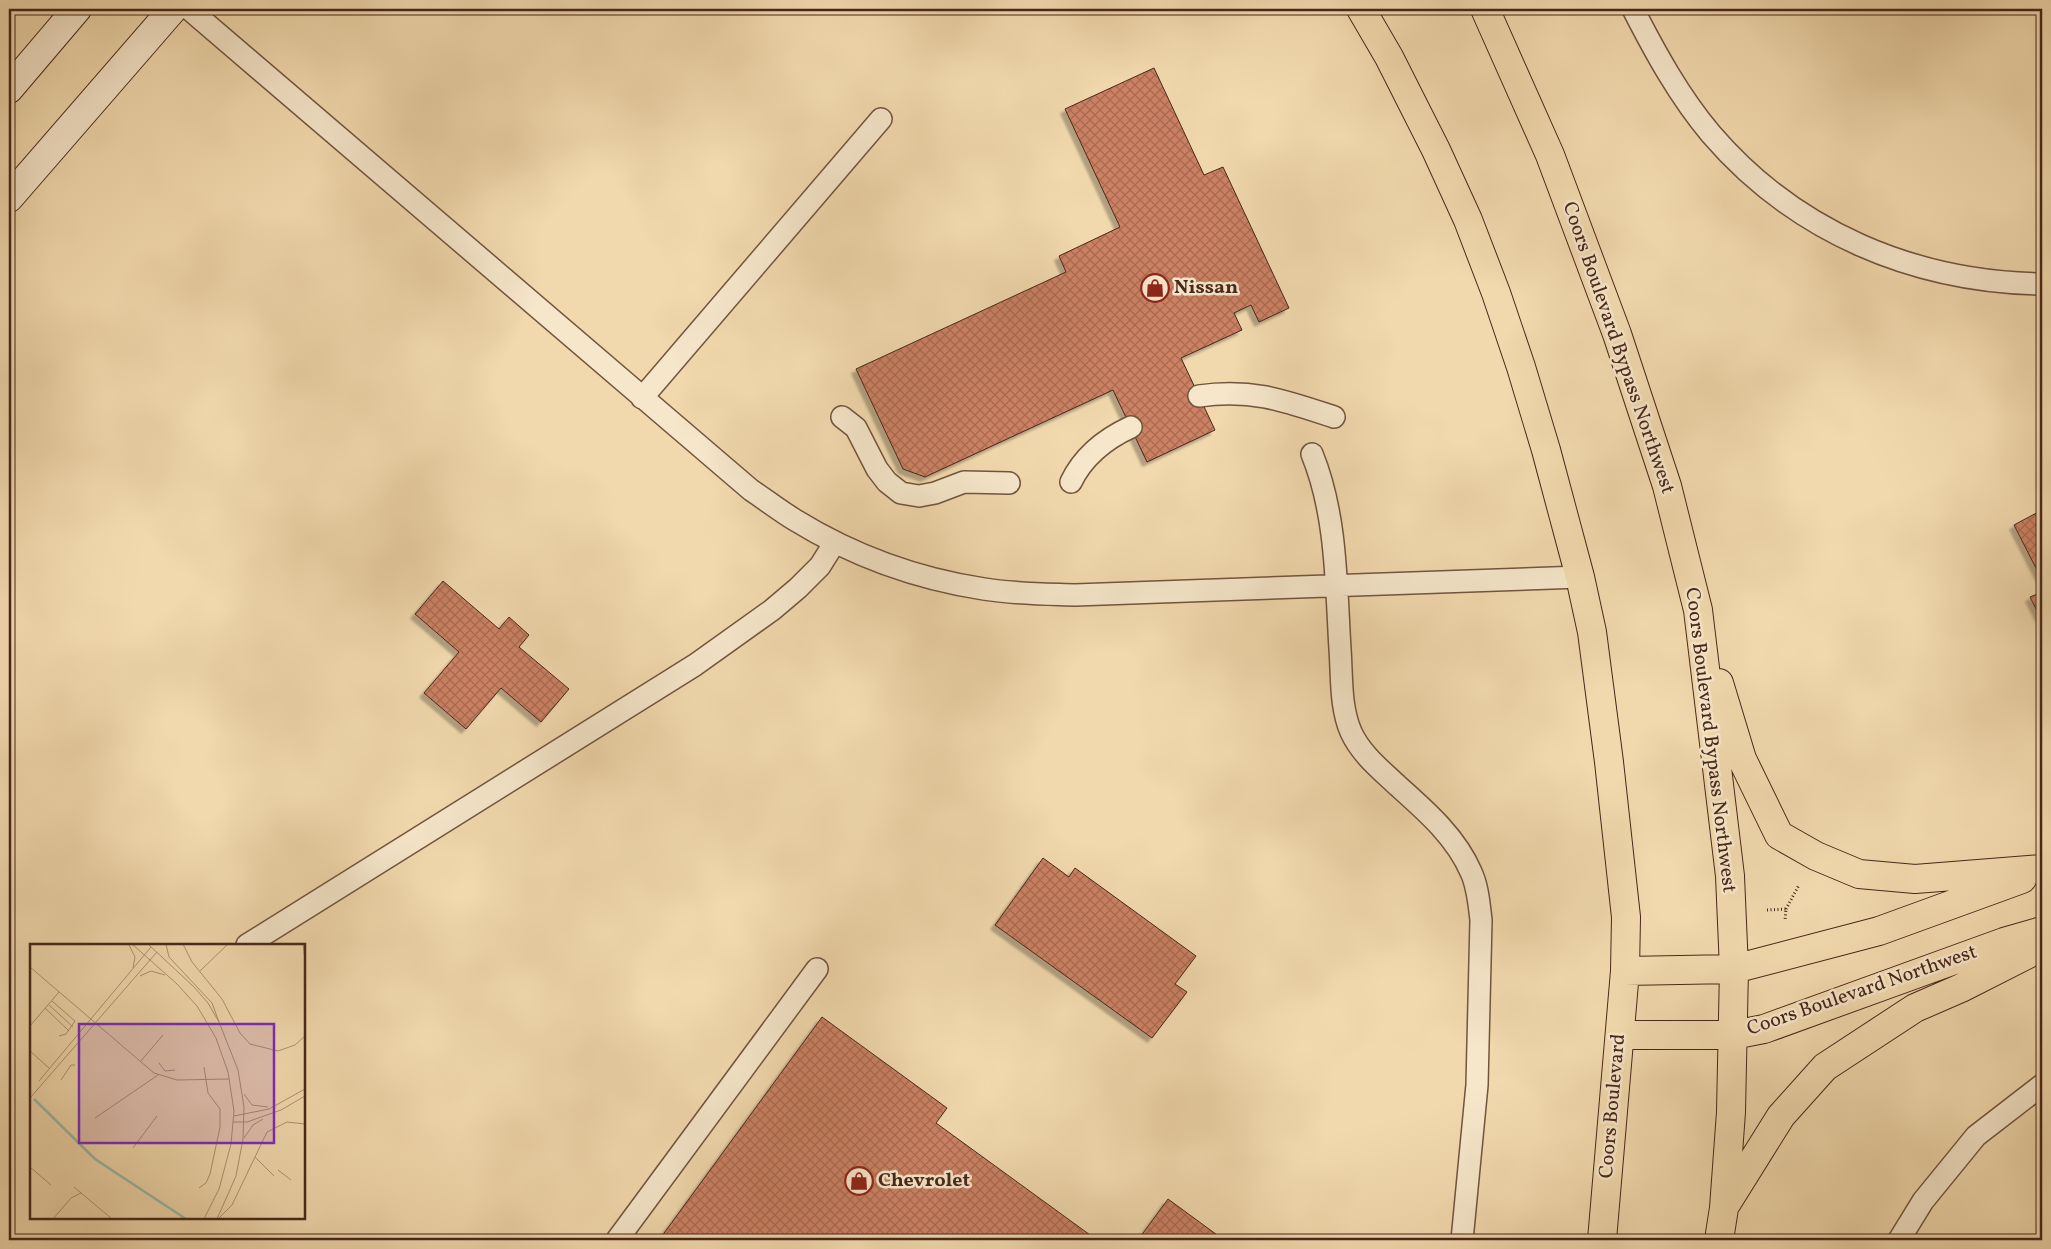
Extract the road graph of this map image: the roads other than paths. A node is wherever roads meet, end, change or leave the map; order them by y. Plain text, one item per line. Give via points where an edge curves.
1 (77, 9) edge
2 (172, 9) edge
3 (189, 9) edge
4 (1361, 9) edge
5 (1485, 9) edge
6 (1633, 9) edge
7 (9, 89) edge
8 (881, 119) dead end
9 (9, 198) edge
10 (2042, 284) edge
11 (1199, 396) dead end
12 (642, 398) junction
13 (842, 417) dead end
14 (1334, 417) dead end
15 (1131, 428) dead end
16 (1312, 454) dead end
17 (1070, 482) dead end
18 (1009, 483) dead end
19 (836, 542) junction
20 (1580, 577) junction
21 (1336, 586) junction
22 (1698, 610) junction
23 (2042, 870) edge
24 (2042, 930) edge
25 (249, 944) edge
26 (2042, 947) edge
27 (817, 969) dead end
28 (1734, 969) junction
29 (1625, 971) junction
30 (1620, 1035) junction
31 (1733, 1035) junction
32 (2042, 1085) edge
33 (1724, 1208) junction
34 (617, 1240) edge
35 (1462, 1240) edge
36 (1602, 1240) edge
37 (1719, 1240) edge
38 (1900, 1240) edge

1 - 7 main road
2 - 9 main road
3 - 12 lane
4 - 20 main road via 1389,57 1468,220 1521,367
5 - 22 main road, Coors Boulevard Bypass Northwest via 1550,155 1617,334 1667,486
6 - 10 lane via 1663,65 1711,134 1795,210 1866,248 1913,265 1957,277
8 - 12 lane
11 - 14 lane via 1251,394
12 - 19 lane via 751,490 795,520
13 - 18 lane via 856,428 887,482 901,493 919,496 964,482
15 - 17 lane via 1090,454
16 - 21 lane via 1327,501
19 - 21 lane via 891,565 946,582 1030,594
19 - 25 lane via 820,566 798,588 703,659
20 - 21 lane
20 - 29 main road via 1593,641 1617,825 1626,917
21 - 35 lane via 1344,708 1351,731 1378,769 1446,831 1472,873 1478,897 1481,920 1477,1085
22 - 23 main road via 1742,759 1779,835 1816,856 1859,874 1915,879
22 - 28 main road, Coors Boulevard Bypass Northwest via 1730,876
23 - 28 main road via 1879,931
24 - 31 main road, Coors Boulevard Northwest via 1764,1029
26 - 33 main road via 1915,1008 1825,1067 1782,1116
27 - 34 lane
28 - 29 main road
28 - 31 main road, Coors Boulevard Bypass Northwest
29 - 30 main road, Coors Boulevard
30 - 31 main road, Coors Boulevard Northwest
30 - 36 main road, Coors Boulevard
31 - 33 main road, Coors Boulevard Bypass Northwest
32 - 38 lane via 1976,1136 1923,1202
33 - 37 main road

